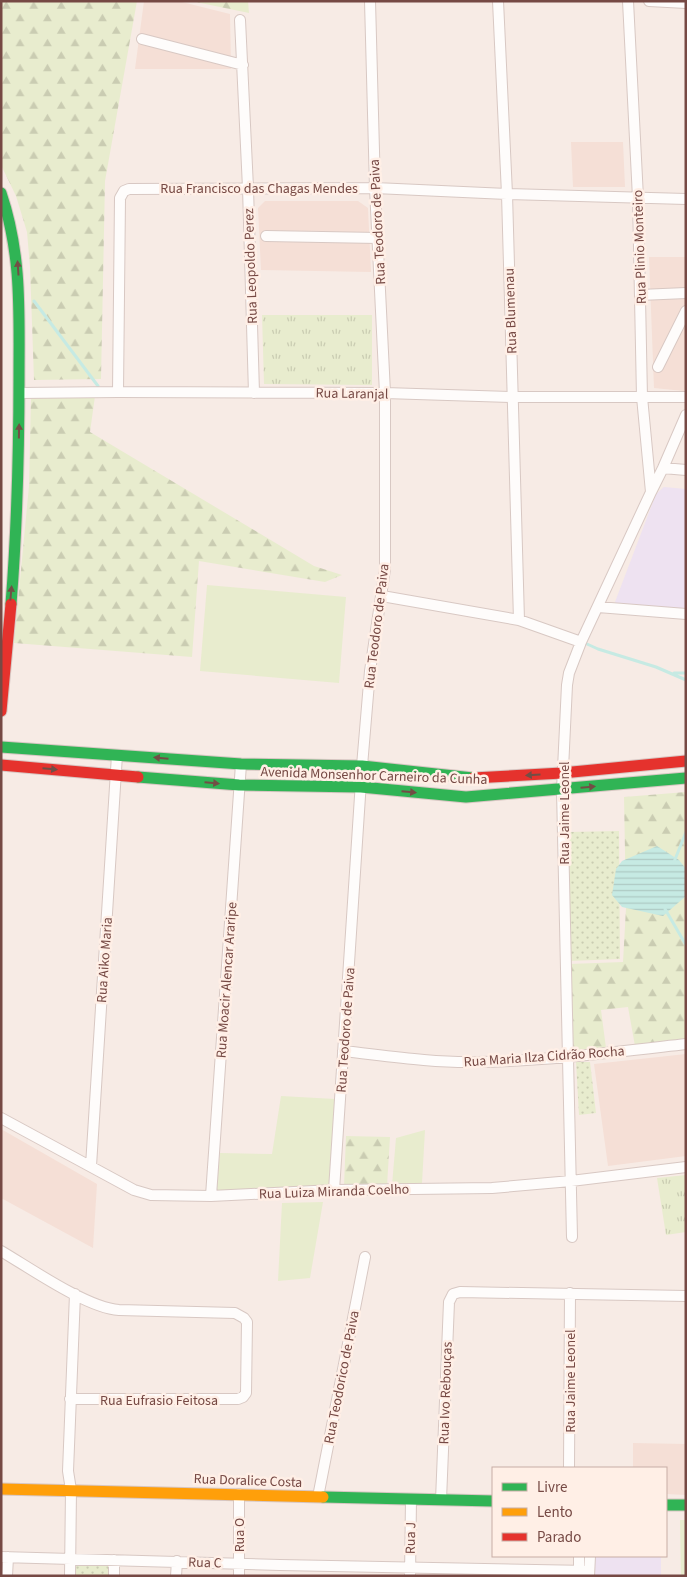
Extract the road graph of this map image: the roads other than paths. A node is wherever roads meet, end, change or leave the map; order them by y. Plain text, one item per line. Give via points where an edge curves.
1 (370, 1) edge
2 (498, 1) edge
3 (628, 1) edge
4 (649, 1) edge
5 (686, 3) edge
6 (240, 20) dead end
7 (142, 39) dead end
8 (243, 65) junction
9 (248, 188) junction
10 (375, 188) junction
11 (1, 193) edge
12 (507, 194) junction
13 (638, 198) junction
14 (686, 199) edge
15 (266, 236) dead end
16 (378, 238) junction
17 (686, 293) edge
18 (640, 295) junction
19 (686, 311) edge
20 (658, 367) dead end
21 (118, 392) junction
22 (254, 392) junction
23 (19, 393) junction
24 (385, 393) junction
25 (512, 397) junction
26 (642, 397) junction
27 (686, 397) edge
28 (686, 415) edge
29 (663, 468) junction
30 (686, 470) edge
31 (651, 492) junction
32 (7, 572) edge
33 (382, 596) junction
34 (598, 607) junction
35 (686, 614) edge
36 (519, 620) junction
37 (581, 642) junction
38 (1, 711) edge
39 (1, 747) edge
40 (118, 754) junction
41 (686, 761) edge
42 (241, 764) junction
43 (1, 765) edge
44 (362, 766) junction
45 (562, 773) junction
46 (116, 775) junction
47 (467, 778) junction
48 (686, 778) edge
49 (240, 785) junction
50 (361, 787) junction
51 (562, 790) junction
52 (466, 797) junction
53 (686, 1044) edge
54 (344, 1051) junction
55 (567, 1057) junction
56 (1, 1118) edge
57 (91, 1166) junction
58 (686, 1167) edge
59 (571, 1181) junction
60 (334, 1190) junction
61 (211, 1196) junction
62 (572, 1237) dead end
63 (1, 1251) edge
64 (365, 1257) dead end
65 (570, 1293) junction
66 (75, 1294) junction
67 (686, 1296) edge
68 (99, 1305) junction
69 (74, 1318) junction
70 (70, 1399) junction
71 (569, 1467) edge
72 (1, 1489) edge
73 (71, 1490) junction
74 (239, 1494) junction
75 (318, 1497) junction
76 (411, 1500) junction
77 (441, 1500) junction
78 (492, 1501) edge
79 (667, 1505) edge
80 (686, 1505) edge
81 (4, 1557) edge
82 (579, 1557) edge
83 (590, 1557) edge
84 (70, 1559) junction
85 (114, 1560) junction
86 (176, 1561) junction
87 (239, 1564) junction
88 (280, 1570) edge
89 (343, 1571) edge
90 (410, 1572) edge
91 (452, 1572) edge
92 (514, 1573) edge
93 (584, 1574) edge
94 (7, 1576) edge
95 (70, 1576) edge
96 (114, 1576) edge
97 (176, 1576) edge
98 (239, 1576) edge

1 - 10 street, Rua Teodoro de Paiva
2 - 12 street, Rua Blumenau
3 - 13 street, Rua Plinio Monteiro
4 - 5 street
6 - 8 street, Rua Leopoldo Perez
7 - 8 street
8 - 9 street, Rua Leopoldo Perez
9 - 10 street, Rua Francisco das Chagas Mendes
9 - 21 street, Rua Francisco das Chagas Mendes via 134,188 122,194
9 - 22 street, Rua Leopoldo Perez
10 - 12 street, Rua Francisco das Chagas Mendes
10 - 16 street, Rua Teodoro de Paiva
23 -> 11 main road via 17,260 11,221
12 - 13 street, Rua Francisco das Chagas Mendes
12 - 25 street, Rua Blumenau
13 - 14 street, Rua Francisco das Chagas Mendes
13 - 18 street, Rua Plinio Monteiro
15 - 16 street
16 - 24 street, Rua Teodoro de Paiva
17 - 18 street
18 - 26 street, Rua Plinio Monteiro
19 - 20 street
21 - 22 street, Rua Laranjal
21 - 23 street, Rua Laranjal
22 - 24 street, Rua Laranjal
32 -> 23 main road via 18,480
24 - 25 street, Rua Laranjal
24 - 33 street, Rua Teodoro de Paiva via 385,569
25 - 26 street, Rua Laranjal
25 - 36 street, Rua Blumenau
26 - 27 street, Rua Laranjal
26 - 31 street, Rua Plinio Monteiro
28 - 29 street, Rua Jaime Leonel
29 - 30 street
29 - 31 street, Rua Jaime Leonel
31 - 34 street, Rua Jaime Leonel
38 -> 32 main road
33 - 36 street
33 - 44 street, Rua Teodoro de Paiva via 370,671
34 - 35 street
34 - 37 street, Rua Jaime Leonel
36 - 37 street
37 - 45 street, Rua Jaime Leonel via 567,685
39 - 40 main road, Avenida Monsenhor Carneiro da Cunha
42 -> 40 main road, Avenida Monsenhor Carneiro da Cunha
40 - 46 street, Rua Aiko Maria
41 - 45 main road, Avenida Monsenhor Carneiro da Cunha
42 - 44 main road, Avenida Monsenhor Carneiro da Cunha
42 - 49 street, Rua Moacir Alencar Araripe
43 -> 46 main road, Avenida Monsenhor Carneiro da Cunha
44 - 47 main road, Avenida Monsenhor Carneiro da Cunha
44 - 50 street, Rua Teodoro de Paiva
45 -> 47 main road, Avenida Monsenhor Carneiro da Cunha
45 - 51 street, Rua Jaime Leonel
46 -> 49 main road, Avenida Monsenhor Carneiro da Cunha
46 - 57 street, Rua Aiko Maria
47 - 52 main road
51 -> 48 main road, Avenida Monsenhor Carneiro da Cunha
49 - 50 main road, Avenida Monsenhor Carneiro da Cunha
49 - 61 street, Rua Moacir Alencar Araripe
50 -> 52 main road, Avenida Monsenhor Carneiro da Cunha
50 - 54 street, Rua Teodoro de Paiva
51 - 52 main road, Avenida Monsenhor Carneiro da Cunha
51 - 55 street, Rua Jaime Leonel
53 - 55 street, Rua Maria Ilza Cidrão Rocha
54 - 55 street, Rua Maria Ilza Cidrão Rocha via 442,1062
54 - 60 street, Rua Teodoro de Paiva
55 - 59 street, Rua Jaime Leonel
56 - 57 street, Rua Luiza Miranda Coelho
57 - 61 street, Rua Luiza Miranda Coelho via 143,1193
58 - 59 street, Rua Luiza Miranda Coelho
59 - 60 street, Rua Luiza Miranda Coelho via 492,1188
59 - 62 street, Rua Jaime Leonel
60 - 61 street, Rua Luiza Miranda Coelho
63 - 66 street
64 - 75 street, Rua Teodorico de Paiva
65 - 67 street
65 - 71 street, Rua Jaime Leonel
65 - 77 street, Rua Ivo Rebouças via 453,1294 449,1302
66 - 68 street
66 - 69 street
68 - 69 street via 81,1309
68 - 70 street, Rua Eufrasio Feitosa via 111,1309 235,1313 244,1318 247,1322 246,1393 231,1400
69 - 70 street
70 - 73 street via 68,1471
72 - 73 main road, Rua Doralice Costa
73 - 74 main road, Rua Doralice Costa
73 - 84 street
74 - 75 main road, Rua Doralice Costa
74 - 87 street, Rua O
75 - 76 main road, Rua Doralice Costa
76 - 77 main road, Rua Doralice Costa
76 - 90 street, Rua J
77 - 78 main road, Rua Doralice Costa
79 - 80 main road
81 - 84 street, Rua C
81 - 94 street
82 - 93 street
83 - 93 street
84 - 85 street, Rua C
84 - 95 street
85 - 86 street, Rua C
85 - 96 street
86 - 87 street, Rua C
86 - 97 street
87 - 88 street, Rua C
87 - 98 street, Rua O
88 - 89 street, Rua C
89 - 90 street, Rua C
90 - 91 street, Rua C
91 - 92 street, Rua C
92 - 93 street, Rua C

